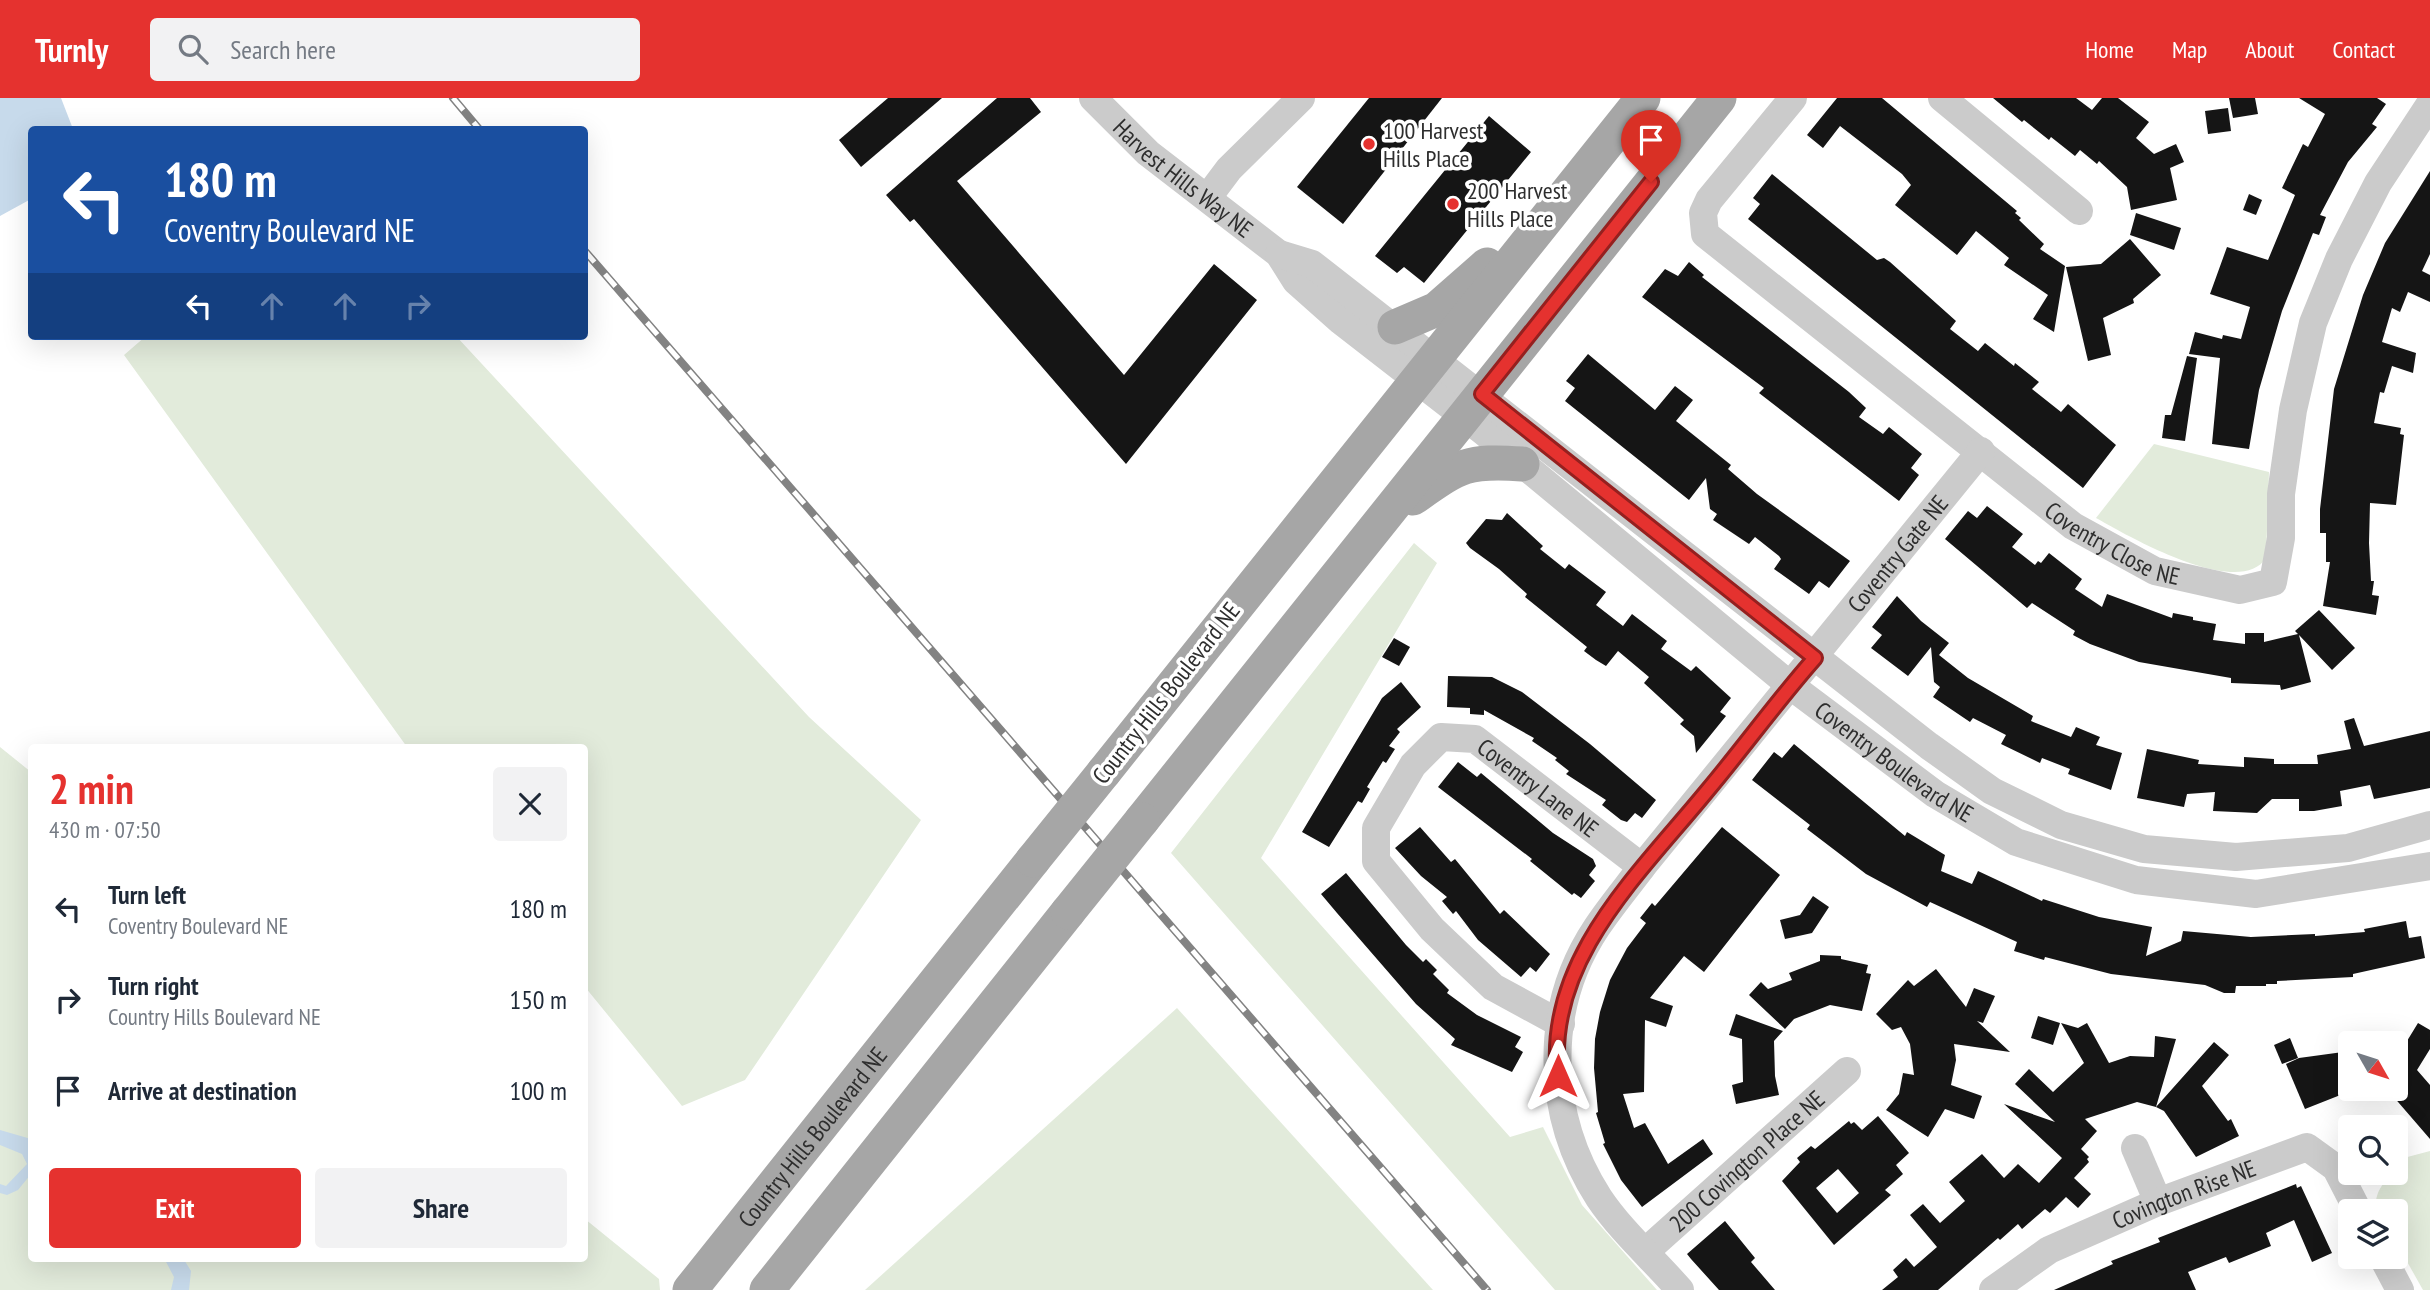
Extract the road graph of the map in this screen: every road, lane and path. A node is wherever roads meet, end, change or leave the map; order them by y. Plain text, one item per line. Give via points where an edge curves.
1 (1093, 98) edge
2 (1301, 98) edge
3 (1643, 98) edge
4 (1719, 98) edge
5 (1793, 98) edge
6 (1942, 98) edge
7 (2430, 104) edge
8 (1569, 189) junction
9 (1208, 197) junction
10 (2079, 211) dead end
11 (1279, 254) junction
12 (1395, 327) junction
13 (1425, 370) junction
14 (1473, 405) junction
15 (1981, 451) junction
16 (1522, 464) junction
17 (1384, 517) junction
18 (1815, 658) junction
19 (1791, 686) junction
20 (2430, 825) edge
21 (2401, 833) junction
22 (1642, 867) junction
23 (2422, 868) edge
24 (1561, 1024) junction
25 (1847, 1071) dead end
26 (2135, 1148) dead end
27 (2338, 1162) edge
28 (2158, 1202) junction
29 (1646, 1251) junction
30 (2389, 1269) edge
31 (690, 1290) edge
32 (766, 1290) edge
33 (1680, 1290) edge
34 (1993, 1290) edge
35 (2400, 1290) edge

1 - 9 street, Harvest Hills Way NE via 1148,153
2 - 9 street via 1229,169
3 - 8 main road, Country Hills Boulevard NE
4 - 14 main road
5 - 15 street, Coventry Close NE via 1709,200 1702,223 1705,234
6 - 10 street
7 - 15 street, Coventry Close NE via 2378,183 2339,259 2314,323 2293,410 2273,582 2240,590 2155,571 2073,526
8 - 12 main road via 1437,309
8 - 13 main road, Country Hills Boulevard NE
9 - 11 street, Harvest Hills Way NE
11 - 12 street, Harvest Hills Way NE via 1312,264
11 - 13 street, Harvest Hills Way NE via 1296,281
12 - 13 street, Harvest Hills Way NE
13 - 14 street, Coventry Boulevard NE
13 - 31 main road, Country Hills Boulevard NE, bridge
14 - 16 street, Coventry Boulevard NE
14 - 17 main road
14 - 18 street, Coventry Boulevard NE
15 - 18 street, Coventry Gate NE
16 - 17 main road via 1472,463
16 - 19 street, Coventry Boulevard NE
17 - 32 main road, bridge
18 - 19 street, Coventry Gate NE
18 - 21 street, Coventry Boulevard NE via 1992,791 2061,825 2144,849 2236,857 2348,848
19 - 22 street, Coventry Gate NE
19 - 23 street, Coventry Boulevard NE via 1935,794 2016,842 2136,880 2256,894
20 - 21 street, Coventry Boulevard NE
21 - 23 street
22 - 24 street, Coventry Gate NE via 1596,928 1569,987
22 - 24 street, Coventry Lane NE via 1475,739 1440,737 1413,765 1376,828 1376,860 1432,929 1493,987
24 - 29 street, Coventry Gate NE via 1555,1053 1570,1145 1600,1199
25 - 29 street, 200 Covington Place NE
26 - 28 street
27 - 28 street, Covington Rise NE via 2306,1147
28 - 34 street, Covington Rise NE via 2049,1250
29 - 33 street, Coventry Gate NE
30 - 35 street

